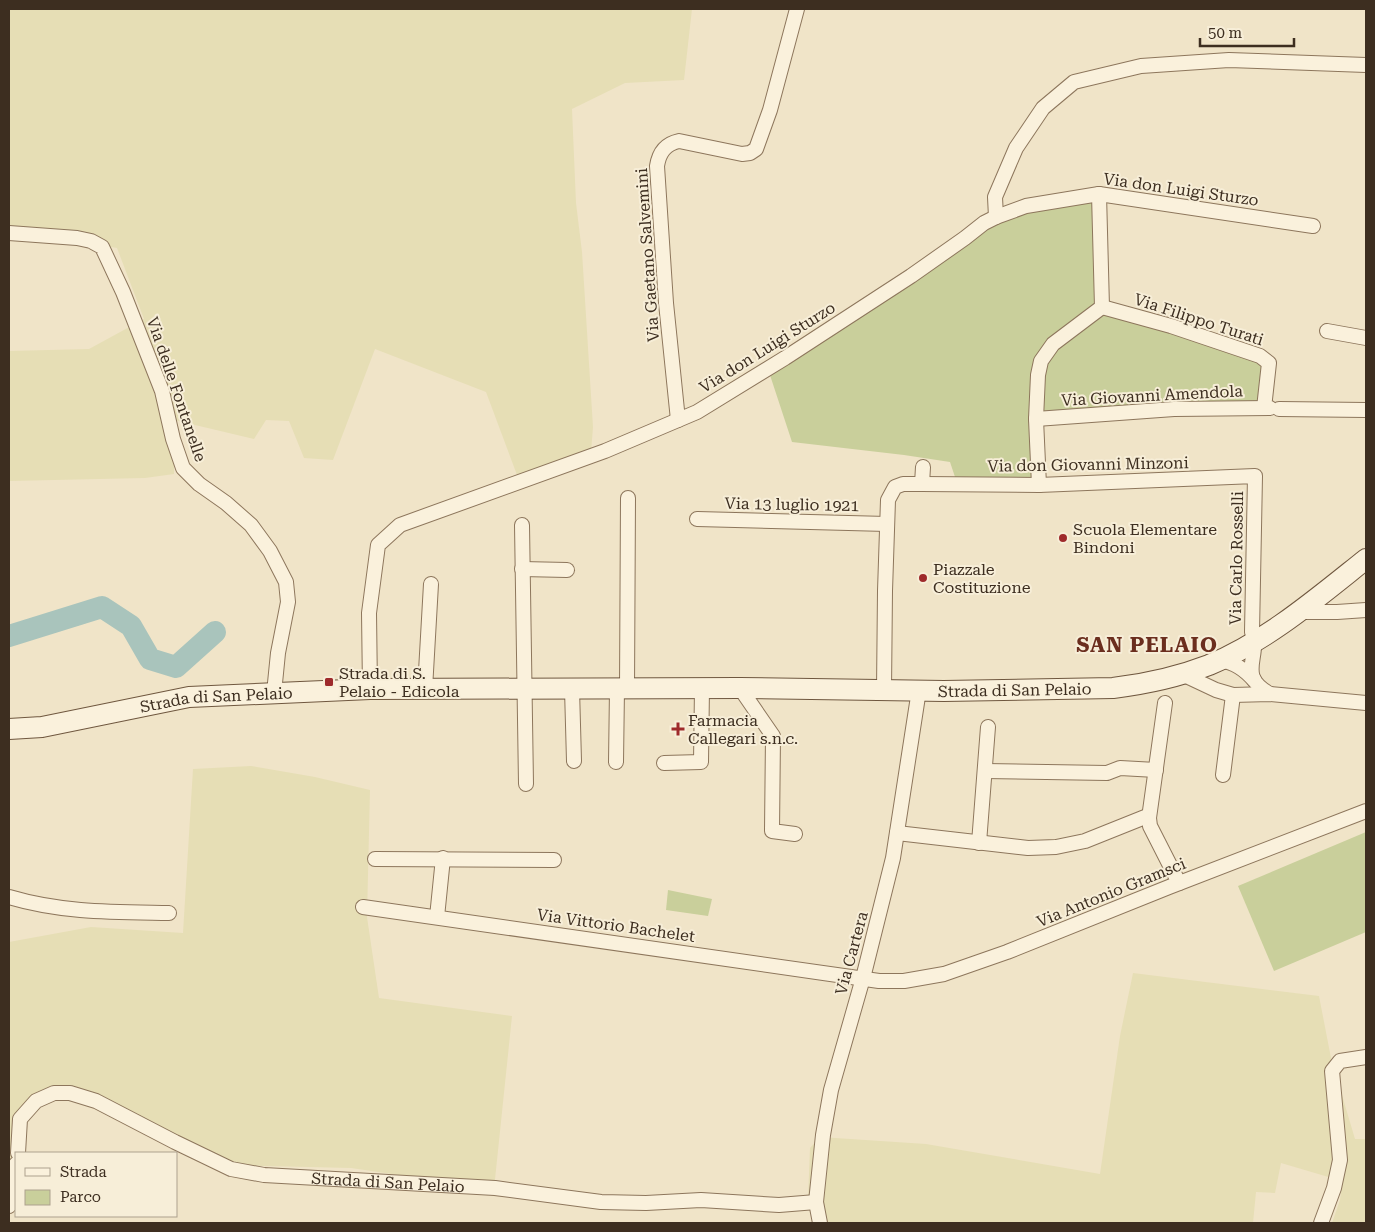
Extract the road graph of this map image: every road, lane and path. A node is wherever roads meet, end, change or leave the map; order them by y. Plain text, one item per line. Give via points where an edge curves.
1 (798, 9) edge
2 (1366, 65) edge
3 (1099, 194) junction
4 (996, 217) junction
5 (1313, 226) dead end
6 (9, 233) edge
7 (1102, 307) junction
8 (1327, 331) dead end
9 (1366, 338) edge
10 (1271, 408) junction
11 (1366, 410) edge
12 (1036, 418) junction
13 (678, 420) junction
14 (923, 467) dead end
15 (1255, 476) joint
16 (922, 484) junction
17 (1040, 486) junction
18 (628, 498) dead end
19 (697, 519) dead end
20 (887, 524) junction
21 (522, 525) dead end
22 (1366, 560) edge
23 (522, 569) junction
24 (567, 570) dead end
25 (431, 584) dead end
26 (1322, 594) junction
27 (1366, 610) edge
28 (1297, 612) junction
29 (1337, 612) junction
30 (1255, 641) junction
31 (1220, 660) junction
32 (1182, 674) junction
33 (1254, 681) junction
34 (702, 688) junction
35 (740, 688) junction
36 (370, 689) junction
37 (425, 689) junction
38 (524, 689) junction
39 (572, 689) junction
40 (622, 689) junction
41 (884, 690) junction
42 (918, 690) junction
43 (274, 693) junction
44 (1270, 694) junction
45 (1232, 696) junction
46 (1165, 703) dead end
47 (1366, 703) edge
48 (988, 726) dead end
49 (9, 729) edge
50 (574, 761) dead end
51 (616, 762) dead end
52 (664, 763) dead end
53 (1156, 770) junction
54 (985, 771) junction
55 (1223, 775) dead end
56 (526, 784) dead end
57 (1366, 811) edge
58 (1149, 818) junction
59 (897, 833) junction
60 (795, 834) dead end
61 (979, 843) junction
62 (443, 858) junction
63 (375, 859) dead end
64 (554, 860) dead end
65 (1179, 883) junction
66 (9, 897) edge
67 (363, 907) dead end
68 (169, 913) dead end
69 (437, 917) junction
70 (863, 978) junction
71 (1366, 1057) edge
72 (18, 1152) edge
73 (15, 1170) edge
74 (816, 1202) junction
75 (9, 1206) edge
76 (820, 1223) edge
77 (1321, 1223) edge

1 - 13 street, Via Gaetano Salvemini via 756,149 742,154 679,141 670,143 659,155 656,166
2 - 4 street via 1229,60 1142,66 1074,82 1043,108 1016,148 996,197
3 - 4 street, Via don Luigi Sturzo via 1026,206
3 - 5 street, Via don Luigi Sturzo
3 - 7 street
4 - 13 street, Via don Luigi Sturzo via 785,358 697,412
6 - 43 street, Via delle Fontanelle via 77,238 102,247 162,391 183,468 251,526 270,551 286,582 288,602
7 - 10 street, Via Filippo Turati via 1260,356 1269,363
7 - 12 street via 1052,344 1041,361
8 - 9 street
10 - 11 street, Via Giovanni Amendola
10 - 12 street, Via Giovanni Amendola via 1174,409
12 - 17 street
13 - 36 street, Via don Luigi Sturzo via 400,526 378,545 369,613
14 - 16 street
15 - 17 street, Via don Giovanni Minzoni
15 - 30 street, Via Carlo Rosselli via 1252,632
16 - 17 street, Via don Giovanni Minzoni
16 - 20 street via 895,487 888,500
18 - 40 street
19 - 20 street, Via 13 luglio 1921
20 - 41 street
21 - 23 street
22 - 26 main road, Strada di San Pelaio
23 - 24 street
23 - 38 street
25 - 37 street
26 - 28 main road, Strada di San Pelaio
26 - 29 street
27 - 29 street
28 - 29 street
28 - 30 main road, Strada di San Pelaio
30 - 31 main road, Strada di San Pelaio
30 - 33 street, Via Carlo Rosselli via 1252,660
31 - 32 main road, Strada di San Pelaio
31 - 33 street via 1242,668
32 - 42 main road, Strada di San Pelaio via 1113,688
32 - 45 street
33 - 44 street
34 - 35 main road, Strada di San Pelaio
34 - 40 main road, Strada di San Pelaio
34 - 52 street via 700,762
35 - 41 main road, Strada di San Pelaio
35 - 60 street via 773,736 772,830
36 - 37 main road, Strada di San Pelaio
36 - 43 main road, Strada di San Pelaio
37 - 38 main road, Strada di San Pelaio
38 - 39 main road, Strada di San Pelaio
38 - 56 street
39 - 40 main road, Strada di San Pelaio
39 - 50 street
40 - 51 street
41 - 42 main road, Strada di San Pelaio
42 - 59 street, Via Cartera
43 - 49 main road, Strada di San Pelaio via 189,697 42,727
44 - 45 street
44 - 47 street
45 - 55 street
46 - 53 street
48 - 54 street
53 - 54 street via 1120,768 1107,773
53 - 58 street
54 - 61 street
57 - 65 street, Via Antonio Gramsci
58 - 61 street via 1085,841 1056,847
58 - 65 street
59 - 61 street
59 - 70 street, Via Cartera via 894,858
62 - 63 street
62 - 64 street
62 - 69 street
65 - 70 street, Via Antonio Gramsci via 944,974 904,981
66 - 68 street via 36,905 86,911
67 - 69 street, Via Vittorio Bachelet
69 - 70 street, Via Vittorio Bachelet
70 - 74 street, Via Cartera via 831,1090 822,1135
71 - 77 street via 1340,1061 1332,1071 1340,1160
72 - 74 street, Strada di San Pelaio via 20,1119 36,1101 54,1093 70,1093 96,1101 231,1169 264,1175 496,1188 601,1202 701,1200 779,1205
73 - 75 street
74 - 76 street, Via Cartera

